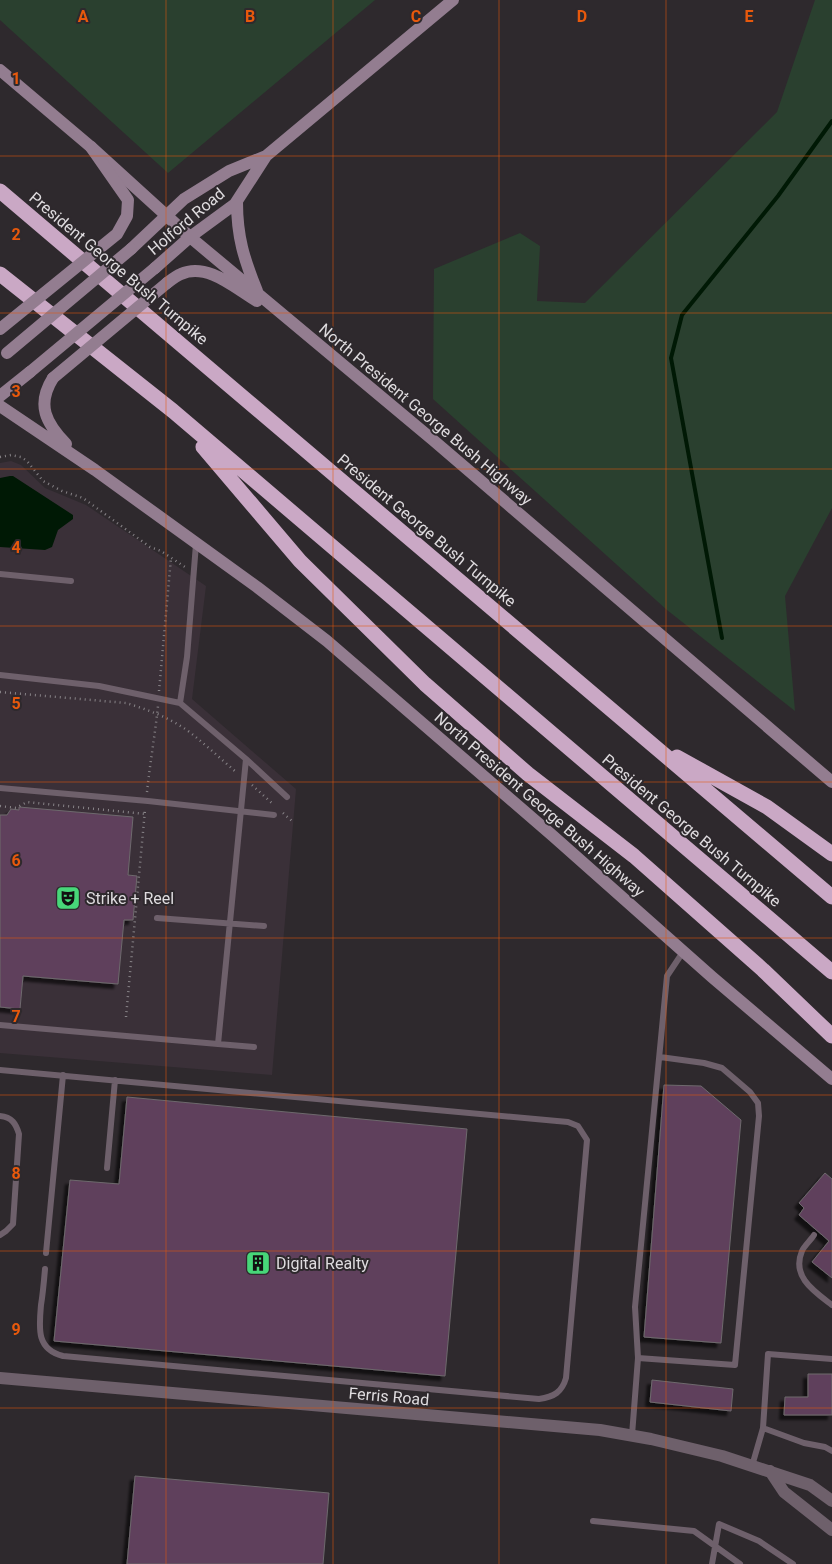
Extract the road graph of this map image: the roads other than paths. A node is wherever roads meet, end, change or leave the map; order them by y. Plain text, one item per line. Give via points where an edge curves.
1 (453, 0) edge
2 (0, 70) edge
3 (90, 146) junction
4 (266, 156) junction
5 (0, 190) edge
6 (236, 202) junction
7 (167, 216) junction
8 (190, 237) junction
9 (0, 274) edge
10 (258, 294) junction
11 (286, 316) junction
12 (0, 329) edge
13 (3, 355) edge
14 (0, 396) edge
15 (0, 406) edge
16 (173, 411) junction
17 (84, 463) junction
18 (196, 544) junction
19 (0, 574) edge
20 (71, 581) dead end
21 (0, 676) edge
22 (180, 703) junction
23 (647, 740) junction
24 (246, 759) junction
25 (832, 782) edge
26 (0, 788) edge
27 (287, 797) dead end
28 (241, 811) junction
29 (274, 815) dead end
30 (832, 854) edge
31 (832, 897) edge
32 (157, 918) dead end
33 (230, 924) junction
34 (264, 926) dead end
35 (683, 952) junction
36 (832, 972) edge
37 (0, 1025) edge
38 (832, 1036) edge
39 (218, 1044) junction
40 (254, 1047) dead end
41 (660, 1057) junction
42 (0, 1070) edge
43 (63, 1075) junction
44 (832, 1079) edge
45 (115, 1080) junction
46 (0, 1116) edge
47 (107, 1168) dead end
48 (0, 1235) edge
49 (814, 1235) dead end
50 (46, 1253) dead end
51 (45, 1270) dead end
52 (832, 1305) edge
53 (638, 1358) junction
54 (832, 1359) edge
55 (0, 1378) edge
56 (763, 1428) junction
57 (632, 1435) junction
58 (832, 1451) edge
59 (752, 1466) junction
60 (770, 1471) junction
61 (832, 1501) edge
62 (593, 1521) dead end
63 (832, 1530) edge
64 (715, 1546) junction
65 (712, 1564) edge
66 (740, 1564) edge
67 (793, 1564) edge

1 - 4 main road, Holford Road
2 - 3 main road, North President George Bush Highway
3 - 7 main road, North President George Bush Highway
3 - 12 main road, bridge via 128,200 128,216 117,234
4 - 6 main road, Holford Road
4 - 7 main road, Holford Road via 229,171 184,199
5 - 23 highway, President George Bush Turnpike
6 - 8 main road, Holford Road
6 - 10 main road via 241,247
7 - 8 main road, North President George Bush Highway
7 - 13 main road, Holford Road, bridge
8 - 10 main road, North President George Bush Highway
8 - 14 main road, Holford Road, bridge
9 - 16 highway, President George Bush Turnpike
10 - 11 main road, North President George Bush Highway
11 - 17 main road, bridge via 216,276 198,270 181,274 167,283 53,378 46,388 44,404 53,430
11 - 25 main road, North President George Bush Highway
15 - 17 main road, North President George Bush Highway
16 - 36 highway, President George Bush Turnpike
16 - 38 highway via 300,561 425,684 528,774 634,856
17 - 18 main road, North President George Bush Highway
18 - 22 lane
18 - 35 main road, North President George Bush Highway via 327,641
19 - 20 lane
21 - 22 lane via 99,686
22 - 24 lane
23 - 30 highway via 767,807
23 - 31 highway, President George Bush Turnpike
24 - 27 lane
24 - 28 lane
26 - 28 lane
28 - 29 lane
28 - 33 lane
32 - 33 lane
33 - 34 lane
33 - 39 lane
35 - 41 lane via 667,976
35 - 44 main road, North President George Bush Highway
37 - 39 lane
39 - 40 lane
41 - 53 lane via 635,1307
41 - 53 lane via 722,1068 750,1092 758,1103 759,1116 736,1365
42 - 43 lane
43 - 45 lane
43 - 50 lane
45 - 47 lane
45 - 51 lane via 558,1121 578,1126 587,1140 563,1388 550,1397 539,1399 54,1354 47,1348 39,1328
46 - 48 lane via 12,1120 19,1134 13,1224
49 - 52 lane via 802,1251 799,1269 808,1286
53 - 57 lane
54 - 56 lane via 768,1354
55 - 57 street, Ferris Road
56 - 58 lane
56 - 59 lane
57 - 59 street, Ferris Road
59 - 60 street, Ferris Road
60 - 61 street, Ferris Road via 810,1485
60 - 63 street via 784,1492
62 - 64 lane via 694,1531
64 - 65 lane
64 - 66 lane
64 - 67 lane via 719,1524 759,1541

